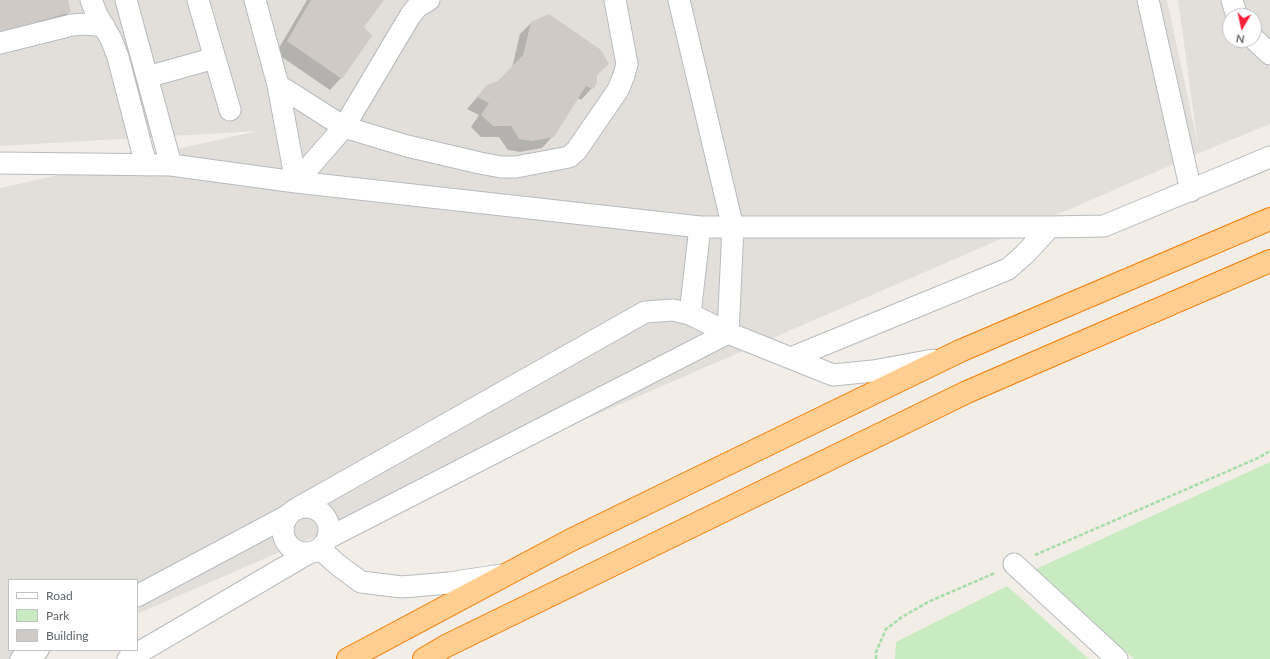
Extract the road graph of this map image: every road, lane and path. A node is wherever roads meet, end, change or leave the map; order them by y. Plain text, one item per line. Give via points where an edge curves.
1 (91, 0) edge
2 (126, 0) edge
3 (198, 0) edge
4 (255, 0) edge
5 (429, 0) edge
6 (615, 0) edge
7 (679, 0) edge
8 (1148, 0) edge
9 (104, 26) junction
10 (0, 43) edge
11 (1262, 46) edge
12 (1270, 54) edge
13 (215, 58) junction
14 (147, 77) junction
15 (278, 86) junction
16 (230, 110) dead end
17 (344, 127) junction
18 (1270, 157) edge
19 (0, 163) edge
20 (146, 165) junction
21 (171, 165) junction
22 (296, 182) junction
23 (1191, 191) junction
24 (1270, 219) edge
25 (700, 227) junction
26 (1050, 227) junction
27 (733, 228) junction
28 (1270, 261) edge
29 (690, 314) junction
30 (728, 333) junction
31 (947, 357) junction
32 (791, 358) junction
33 (1270, 451) edge
34 (292, 512) junction
35 (318, 547) junction
36 (1014, 564) junction
37 (506, 575) junction
38 (138, 595) edge
39 (36, 651) edge
40 (21, 659) edge
41 (128, 659) edge
42 (348, 659) edge
43 (424, 659) edge
44 (876, 659) edge
45 (1117, 659) edge

1 - 9 street
2 - 14 street
3 - 13 street
4 - 15 street
5 - 17 street via 417,7 410,16
6 - 17 street via 627,64 624,75 618,90 576,151 569,157 516,167 501,167 407,146
7 - 27 street
8 - 23 street
9 - 10 street via 72,25
9 - 20 street via 118,57
11 - 12 street
13 - 14 street
13 - 16 street
14 - 21 street
15 - 17 street
15 - 22 street
17 - 22 street
18 - 23 street
19 - 20 street
20 - 21 street
21 - 22 street
22 - 25 street
23 - 26 street via 1104,226
24 - 31 highway
25 - 27 street
25 - 29 street
26 - 27 street
26 - 32 street via 1008,269
27 - 30 street
28 - 43 highway via 967,392
29 - 30 street
29 - 34 street via 673,310 645,312
30 - 32 street
30 - 35 street
31 - 32 street via 873,371 834,374
31 - 37 highway via 571,540
33 - 36 path
34 - 35 street via 282,528 285,541 294,551
34 - 35 street via 311,507 323,513 329,525
34 - 38 street
35 - 37 street via 361,582 402,587
35 - 41 street
36 - 44 path via 928,602 902,617 886,629 876,652
36 - 45 street
37 - 42 highway
39 - 40 street

